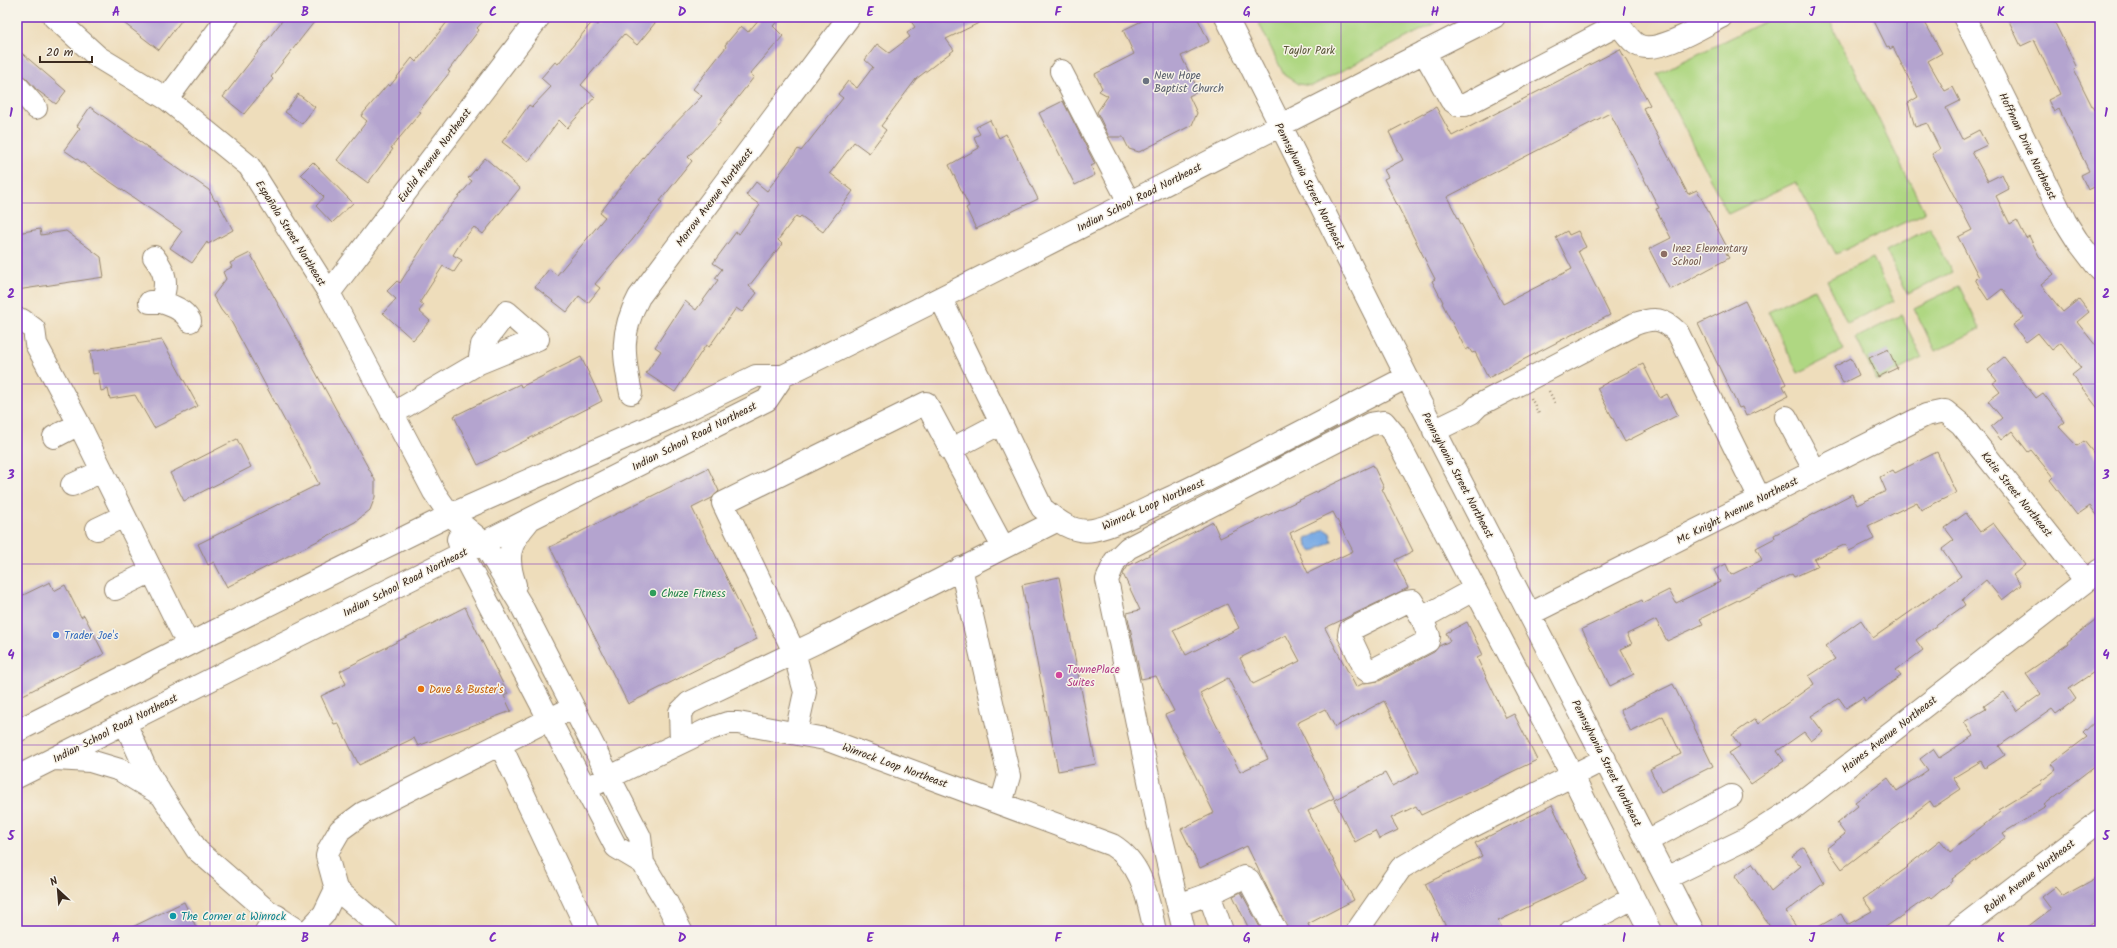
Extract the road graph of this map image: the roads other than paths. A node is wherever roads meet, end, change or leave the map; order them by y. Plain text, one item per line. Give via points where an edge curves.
1 (54, 17) edge
2 (228, 17) edge
3 (540, 17) edge
4 (849, 17) edge
5 (1226, 17) edge
6 (1494, 17) edge
7 (1721, 17) edge
8 (1964, 17) edge
9 (1617, 22) edge
10 (1424, 52) junction
11 (1061, 71) dead end
12 (17, 86) edge
13 (167, 98) junction
14 (36, 108) dead end
15 (1279, 125) junction
16 (1129, 202) junction
17 (154, 257) dead end
18 (2100, 270) edge
19 (329, 293) junction
20 (941, 299) junction
21 (190, 321) dead end
22 (23, 329) edge
23 (479, 363) dead end
24 (783, 376) junction
25 (1407, 377) junction
26 (631, 393) dead end
27 (1945, 411) joint
28 (392, 414) junction
29 (1786, 417) dead end
30 (1001, 423) junction
31 (79, 424) junction
32 (1434, 431) junction
33 (54, 437) dead end
34 (950, 450) junction
35 (102, 470) junction
36 (1815, 471) junction
37 (72, 485) dead end
38 (1760, 499) junction
39 (450, 515) junction
40 (124, 516) junction
41 (530, 519) junction
42 (1056, 521) junction
43 (97, 529) dead end
44 (484, 542) junction
45 (1003, 547) junction
46 (462, 553) junction
47 (961, 568) junction
48 (152, 571) junction
49 (2093, 576) edge
50 (115, 589) dead end
51 (1475, 589) junction
52 (521, 605) junction
53 (1530, 614) junction
54 (1422, 618) dead end
55 (188, 644) junction
56 (794, 652) junction
57 (573, 707) junction
58 (548, 720) junction
59 (125, 723) junction
60 (17, 731) edge
61 (796, 733) junction
62 (681, 742) junction
63 (500, 744) junction
64 (52, 759) junction
65 (1605, 759) junction
66 (1572, 775) junction
67 (17, 777) edge
68 (609, 778) junction
69 (585, 789) junction
70 (161, 794) junction
71 (1731, 796) dead end
72 (1001, 804) junction
73 (2100, 821) edge
74 (1647, 841) junction
75 (643, 863) junction
76 (1666, 878) junction
77 (336, 889) junction
78 (1208, 894) junction
79 (1633, 898) junction
80 (1178, 905) junction
81 (271, 924) edge
82 (299, 931) edge
83 (308, 931) edge
84 (386, 931) edge
85 (588, 931) edge
86 (681, 931) edge
87 (1155, 931) edge
88 (1184, 931) edge
89 (1222, 931) edge
90 (1276, 931) edge
91 (1357, 931) edge
92 (1571, 931) edge
93 (1650, 931) edge
94 (1693, 931) edge
95 (1957, 931) edge

1 - 13 street, Española Street Northeast via 98,57
2 - 13 street
3 - 19 street, Euclid Avenue Northeast
4 - 26 street, Morrow Avenue Northeast via 632,309 625,334 624,358
5 - 15 street, Pennsylvania Street Northeast
6 - 10 street, Indian School Road Northeast
7 - 9 street via 1676,40 1644,48 1636,45
8 - 18 street, Hoffman Drive Northeast via 2065,221
9 - 10 street via 1464,105 1458,105 1451,100
10 - 15 street, Indian School Road Northeast
11 - 16 street
12 - 14 street
13 - 19 street, Española Street Northeast via 249,166
15 - 16 street, Indian School Road Northeast
15 - 25 street, Pennsylvania Street Northeast
16 - 20 street, Indian School Road Northeast
17 - 21 street via 162,267 166,289 155,302 178,308
19 - 28 street, Española Street Northeast
20 - 24 street, Indian School Road Northeast
20 - 30 street, Winrock Loop Northeast
22 - 31 street via 36,344
23 - 28 street
24 - 39 street, Indian School Road Northeast via 756,376 674,416
24 - 41 street, Indian School Road Northeast via 767,400
25 - 32 street, Pennsylvania Street Northeast
25 - 42 street, Winrock Loop Northeast via 1205,481 1119,521 1092,531 1076,529
27 - 36 street, Mc Knight Avenue Northeast via 1926,415
27 - 49 street, Katie Street Northeast via 1961,424
28 - 39 street, Española Street Northeast via 434,492
29 - 36 street
30 - 34 street
30 - 42 street, Winrock Loop Northeast via 1042,508
31 - 33 street
31 - 35 street
32 - 38 street via 1635,324 1659,320 1668,323 1678,333
32 - 53 street, Pennsylvania Street Northeast
34 - 45 street
34 - 56 street via 926,403 724,504
35 - 37 street
35 - 40 street
36 - 38 street, Mc Knight Avenue Northeast
38 - 53 street, Mc Knight Avenue Northeast
39 - 44 street
39 - 46 street
39 - 55 street, Indian School Road Northeast
40 - 43 street
40 - 48 street via 142,536
41 - 44 street, Indian School Road Northeast
41 - 52 street via 518,533 509,554 511,572
42 - 45 street
44 - 46 street, Indian School Road Northeast
44 - 52 street
45 - 47 street
46 - 58 street
46 - 59 street, Indian School Road Northeast
47 - 56 street
47 - 72 street via 1009,776
48 - 50 street
48 - 55 street
49 - 76 street, Haines Avenue Northeast via 1791,810 1746,838
51 - 54 street
51 - 66 street
51 - 80 street via 1394,434 1384,422 1370,424 1128,548 1115,562 1107,580 1156,814
52 - 57 street
53 - 65 street, Pennsylvania Street Northeast
55 - 60 street, Indian School Road Northeast
56 - 61 street via 805,692
56 - 62 street via 689,703 680,712
57 - 58 street
57 - 68 street
58 - 63 street
58 - 69 street
59 - 64 street, Indian School Road Northeast
59 - 70 street via 144,765
61 - 62 street, Winrock Loop Northeast via 749,724 728,723
61 - 72 street, Winrock Loop Northeast via 825,739
62 - 68 street, Winrock Loop Northeast
63 - 77 street via 351,820 340,830 328,849
63 - 85 street
64 - 67 street, Indian School Road Northeast
64 - 70 street via 90,761 120,770
65 - 66 street
65 - 74 street, Pennsylvania Street Northeast
66 - 79 street
66 - 91 street via 1465,830 1401,868
68 - 69 street, Winrock Loop Northeast
68 - 75 street via 640,837
69 - 75 street via 616,847
70 - 81 street via 197,850 265,909
71 - 74 street
72 - 87 street, Winrock Loop Northeast via 1112,844 1123,851 1139,873
73 - 95 street, Robin Avenue Northeast
74 - 76 street, Pennsylvania Street Northeast
75 - 86 street
76 - 94 street, Pennsylvania Street Northeast
77 - 83 street via 324,914
77 - 84 street
78 - 80 street
78 - 89 street
78 - 90 street via 1244,877 1249,880
79 - 92 street
79 - 93 street
80 - 88 street
81 - 82 street

